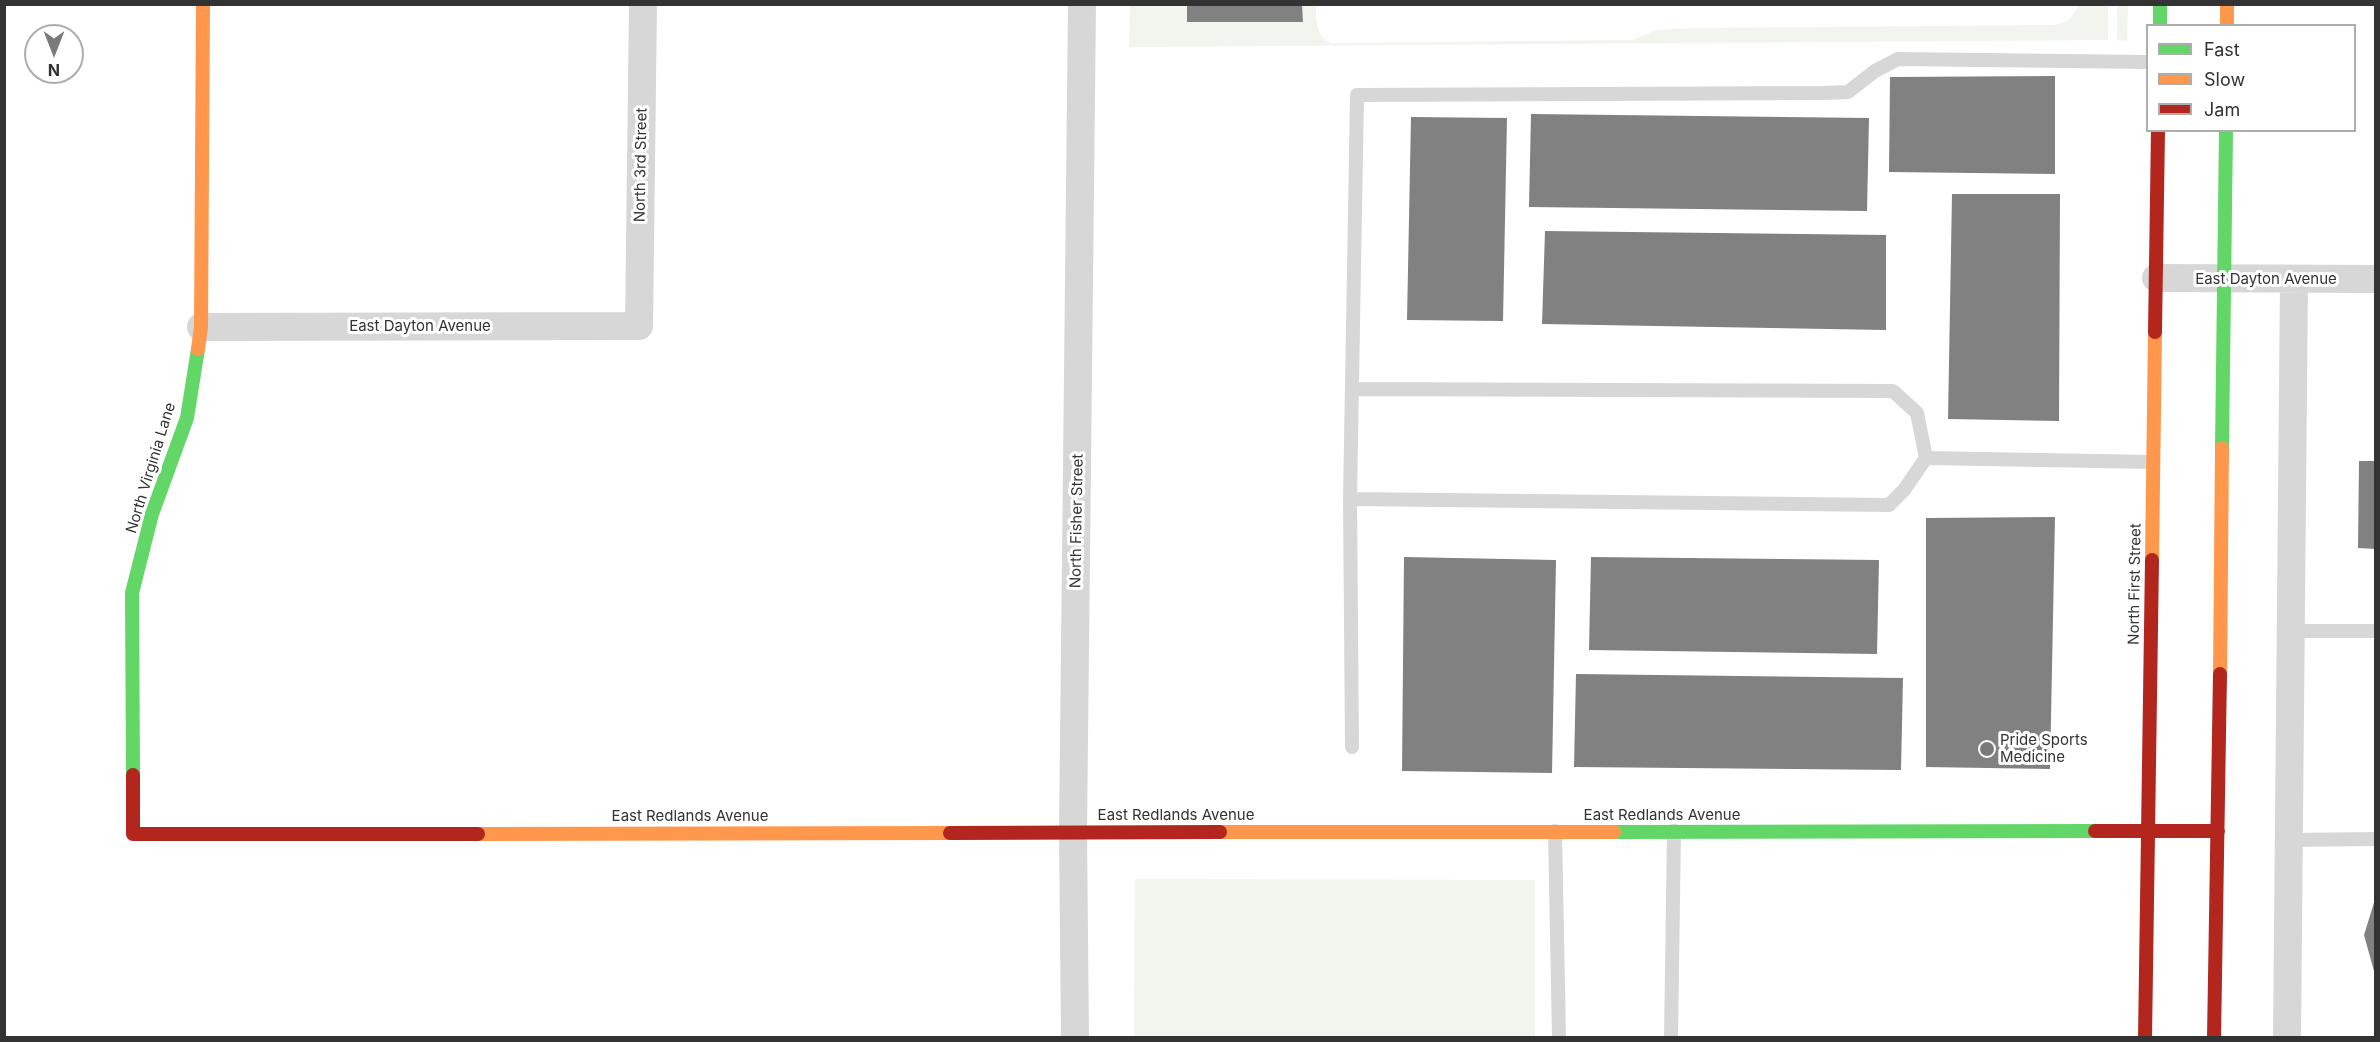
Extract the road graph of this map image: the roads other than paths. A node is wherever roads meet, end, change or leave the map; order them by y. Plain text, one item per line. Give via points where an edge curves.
1 (203, 4) edge
2 (643, 4) edge
3 (1082, 4) edge
4 (2160, 4) edge
5 (2228, 4) edge
6 (2160, 24) edge
7 (2227, 24) edge
8 (2146, 62) edge
9 (2158, 132) edge
10 (2226, 132) edge
11 (2156, 278) junction
12 (2224, 279) junction
13 (2294, 279) junction
14 (2376, 279) edge
15 (639, 326) joint
16 (201, 327) junction
17 (1352, 389) junction
18 (1926, 458) junction
19 (2153, 462) junction
20 (1350, 499) junction
21 (2291, 631) junction
22 (2376, 631) edge
23 (1352, 747) dead end
24 (1555, 831) junction
25 (1674, 831) junction
26 (2149, 831) junction
27 (2218, 831) junction
28 (1073, 832) junction
29 (134, 834) joint
30 (2376, 839) edge
31 (2289, 840) junction
32 (1076, 1038) edge
33 (1559, 1038) edge
34 (1671, 1038) edge
35 (2145, 1038) edge
36 (2214, 1038) edge
37 (2287, 1038) edge

1 - 16 street, North Virginia Lane
2 - 15 street, North 3rd Street
3 - 28 street, North Fisher Street
4 - 6 street
5 - 7 street
8 - 17 lane via 1898,58 1848,92 1831,93 1357,95
9 - 11 street, North First Street
10 - 12 street
11 - 12 street, East Dayton Avenue
11 - 19 street, North First Street
12 - 13 street, East Dayton Avenue
12 - 27 street
13 - 14 street, East Dayton Avenue
13 - 21 street
15 - 16 street, East Dayton Avenue
16 - 29 street, North Virginia Lane via 187,418 152,514 132,593
17 - 18 lane via 1893,391 1917,413
17 - 20 lane
18 - 19 lane
18 - 20 lane via 1889,505
19 - 26 street, North First Street
20 - 23 lane
21 - 22 lane
21 - 31 street
24 - 25 street, East Redlands Avenue
24 - 28 street, East Redlands Avenue
24 - 33 lane
25 - 26 street, East Redlands Avenue
25 - 34 lane
26 - 27 street, East Redlands Avenue
26 - 35 street, North First Street
27 - 36 street
28 - 29 street, East Redlands Avenue
28 - 32 street, North Fisher Street
30 - 31 lane
31 - 37 street

